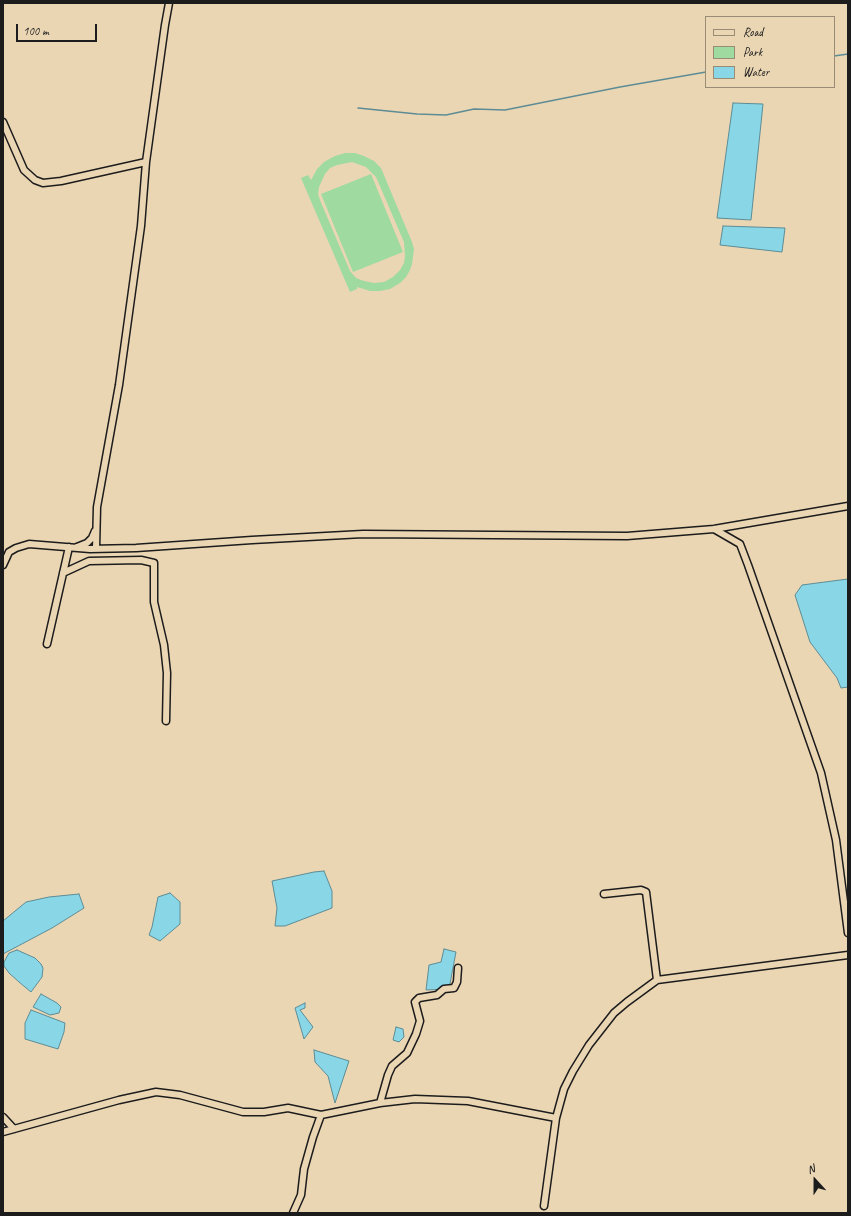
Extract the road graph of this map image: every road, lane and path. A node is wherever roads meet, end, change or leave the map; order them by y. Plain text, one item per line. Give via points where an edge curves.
1 (169, 3) edge
2 (4, 125) edge
3 (146, 162) junction
4 (848, 506) edge
5 (97, 525) junction
6 (714, 529) junction
7 (71, 547) junction
8 (96, 549) junction
9 (3, 565) edge
10 (63, 573) junction
11 (47, 644) dead end
12 (166, 721) dead end
13 (604, 894) dead end
14 (848, 933) edge
15 (848, 956) edge
16 (458, 968) dead end
17 (657, 980) junction
18 (380, 1103) junction
19 (321, 1115) junction
20 (3, 1117) edge
21 (556, 1118) junction
22 (14, 1129) junction
23 (3, 1132) edge
24 (544, 1206) dead end
25 (293, 1213) edge

1 - 3 street
2 - 3 street via 24,170 35,180 43,183
3 - 5 street via 141,226 97,507
4 - 6 street
5 - 7 street via 87,543
5 - 8 street
6 - 8 street via 627,536 363,534
6 - 14 street via 740,544 821,773 836,840
7 - 8 street
7 - 9 street via 29,544 9,552
7 - 10 street
10 - 11 street
10 - 12 street via 89,561 141,560 154,563 154,602 164,645 167,673
13 - 17 street via 641,890 646,892
15 - 17 street
16 - 18 street via 454,988 444,989 437,995 419,998 415,1002 420,1021 416,1034 407,1053 392,1066
17 - 21 street via 614,1013 589,1045 564,1089
18 - 19 street
18 - 21 street via 415,1099 468,1101
19 - 22 street via 288,1108 243,1112 180,1095 156,1092
19 - 25 street via 304,1169 301,1195
20 - 22 street
21 - 24 street
22 - 23 street

